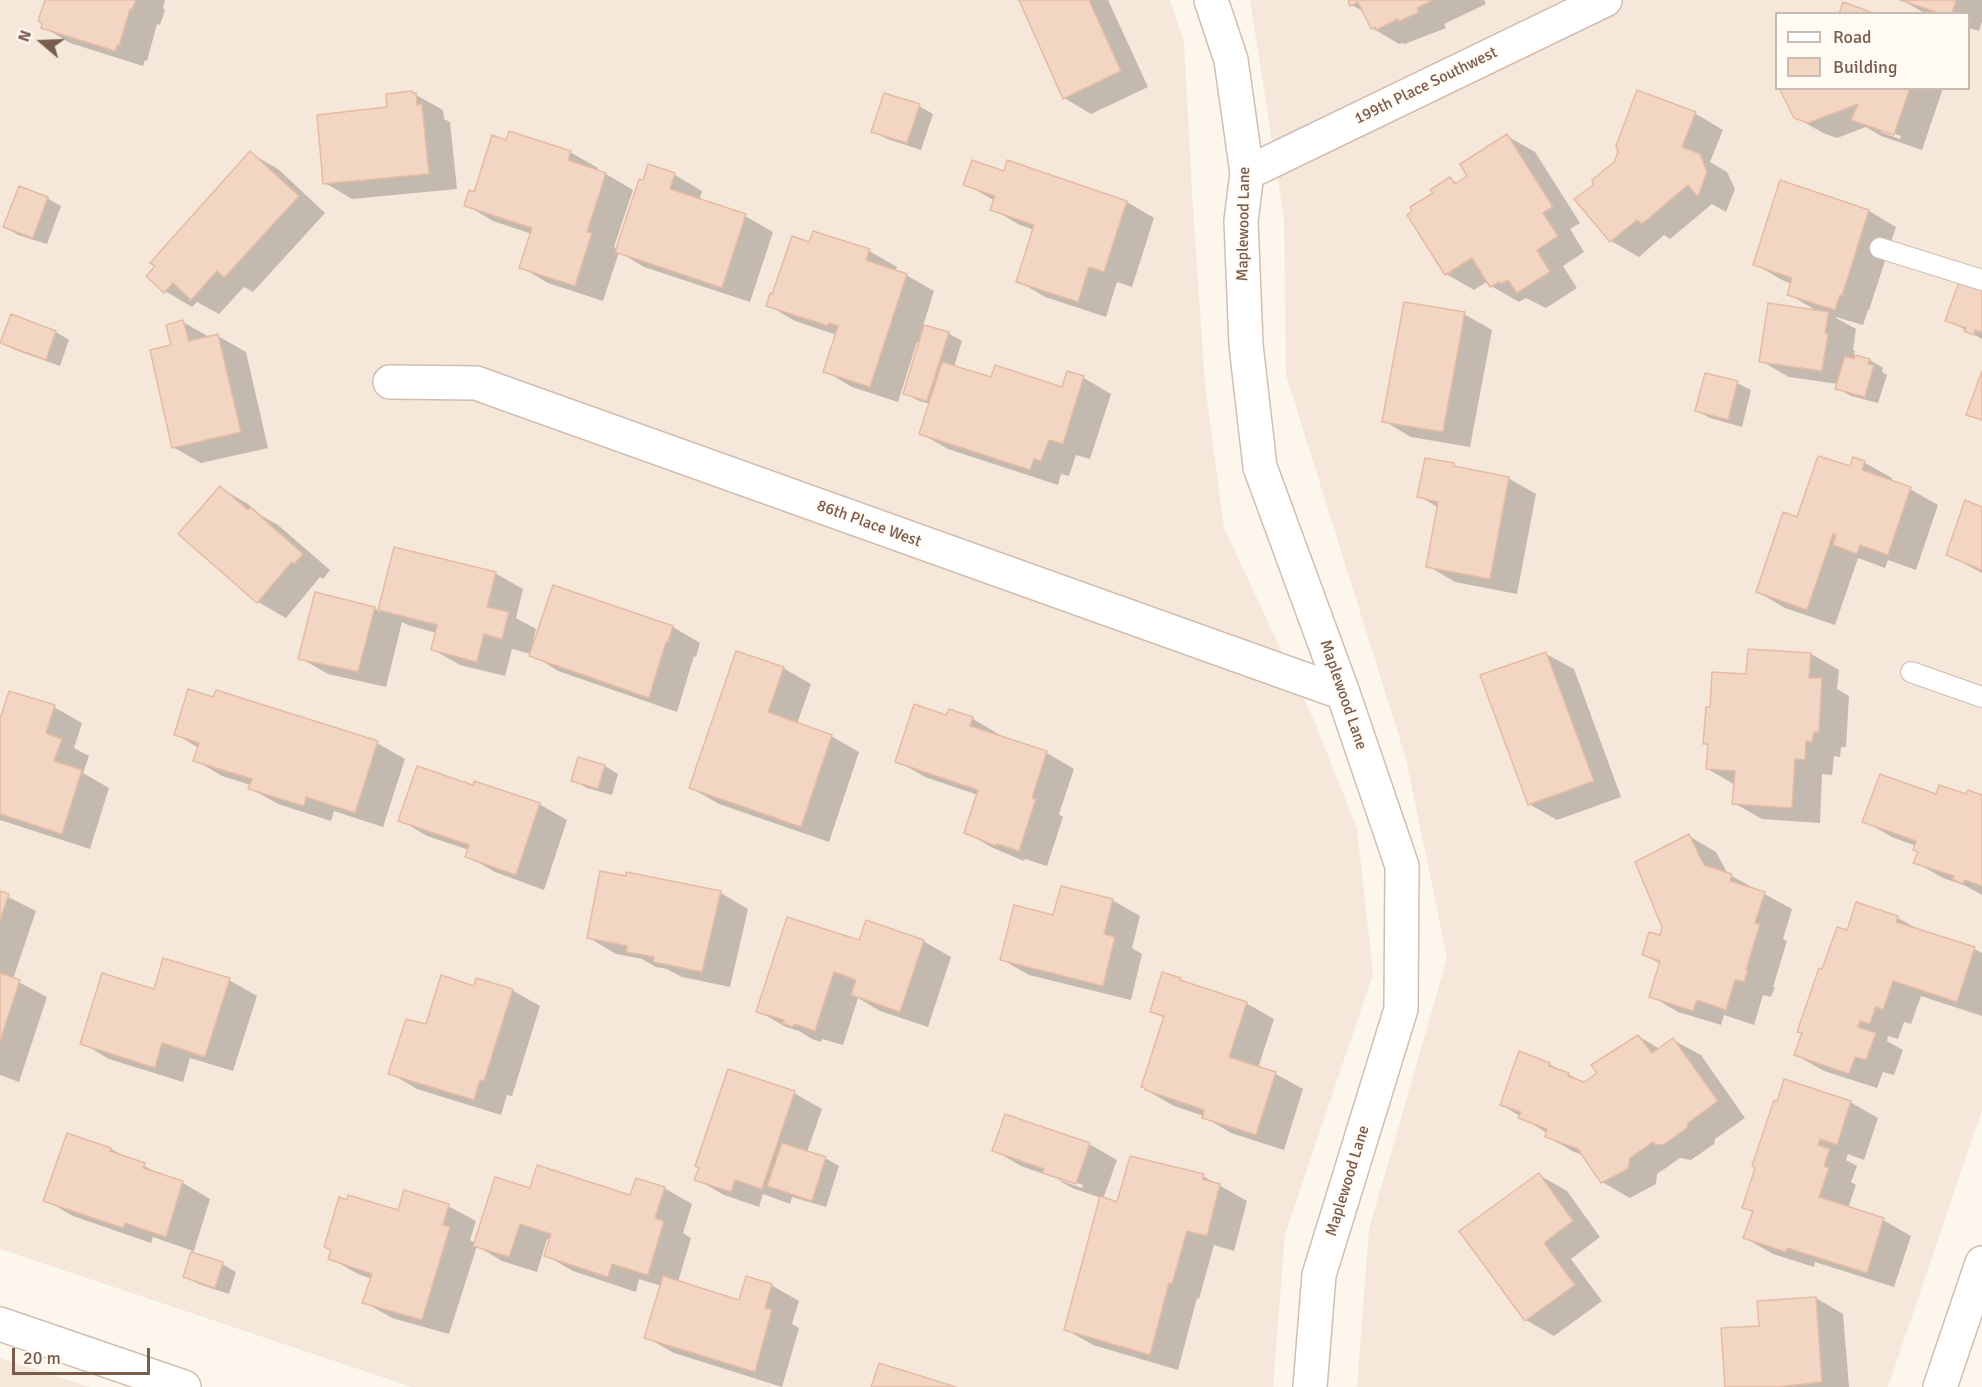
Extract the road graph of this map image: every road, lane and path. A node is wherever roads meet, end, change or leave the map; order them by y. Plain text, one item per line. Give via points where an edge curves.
1 (1211, 0) edge
2 (1605, 0) edge
3 (1247, 173) junction
4 (1880, 248) dead end
5 (1982, 280) edge
6 (390, 382) dead end
7 (1911, 672) dead end
8 (1343, 693) junction
9 (1982, 697) edge
10 (1982, 1263) edge
11 (0, 1324) edge
12 (184, 1387) edge
13 (1310, 1387) edge
14 (1940, 1387) edge

1 - 3 street, Maplewood Lane via 1231,60
2 - 3 street, 199th Place Southwest
3 - 8 street, Maplewood Lane via 1241,220 1246,345 1260,467
4 - 5 lane
6 - 8 street, 86th Place West via 476,383
7 - 9 lane
8 - 13 street, Maplewood Lane via 1402,866 1401,1009 1320,1275
10 - 14 street
11 - 12 street

